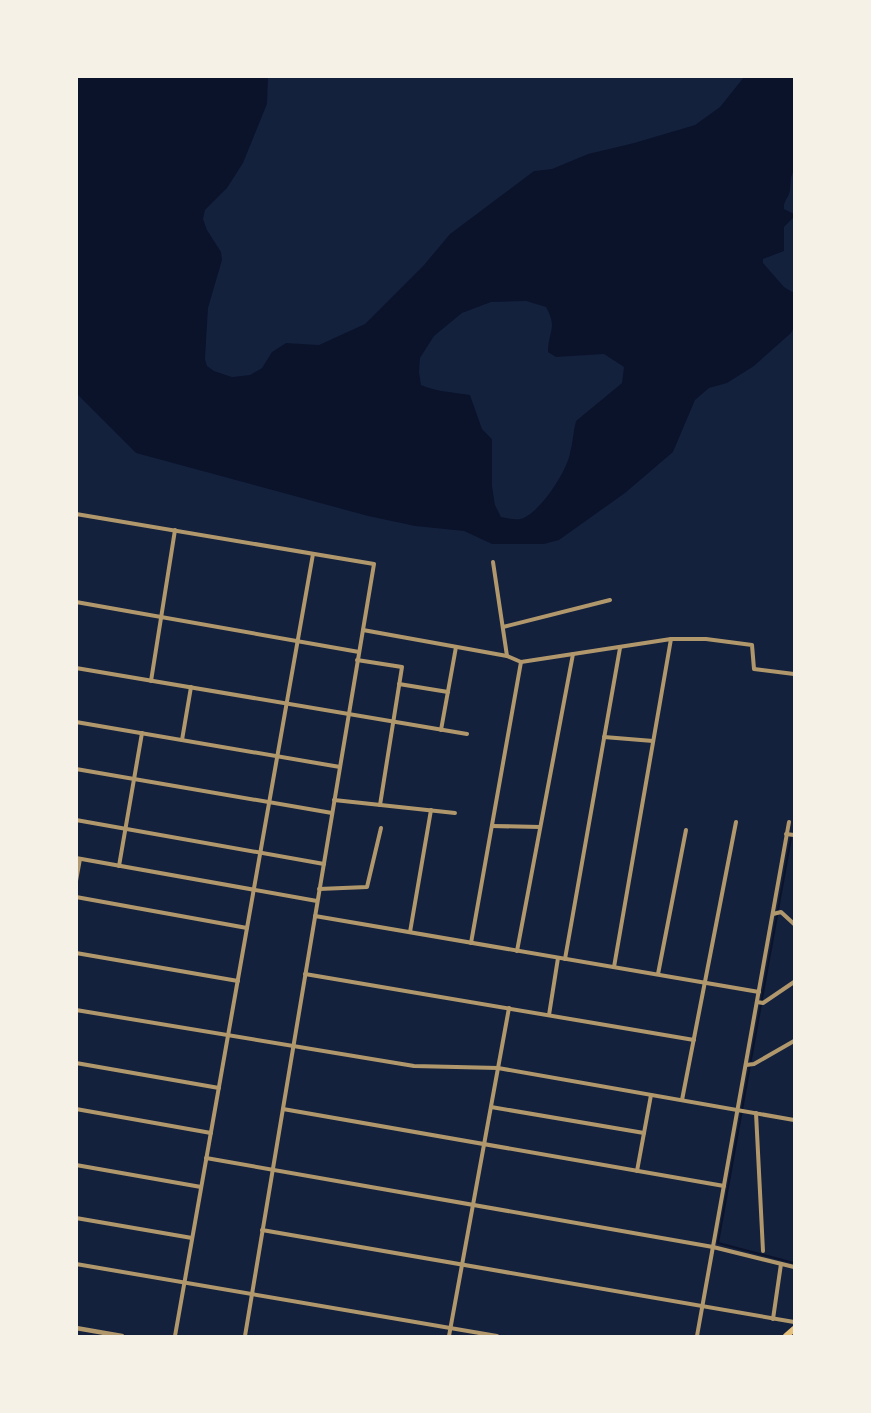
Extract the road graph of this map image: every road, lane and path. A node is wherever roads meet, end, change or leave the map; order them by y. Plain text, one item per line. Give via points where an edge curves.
1 (76, 513) edge
2 (175, 530) junction
3 (313, 554) junction
4 (493, 562) dead end
5 (610, 600) dead end
6 (76, 602) edge
7 (161, 617) junction
8 (502, 627) junction
9 (363, 630) junction
10 (671, 639) junction
11 (297, 641) junction
12 (456, 647) junction
13 (620, 648) junction
14 (359, 652) junction
15 (573, 654) junction
16 (507, 656) junction
17 (357, 660) junction
18 (521, 662) junction
19 (76, 668) edge
20 (795, 674) edge
21 (151, 681) junction
22 (399, 684) junction
23 (191, 687) junction
24 (448, 692) junction
25 (286, 704) junction
26 (348, 714) junction
27 (76, 722) edge
28 (393, 722) junction
29 (441, 730) junction
30 (142, 733) junction
31 (467, 734) dead end
32 (604, 737) junction
33 (183, 740) junction
34 (653, 741) junction
35 (277, 757) junction
36 (340, 767) junction
37 (76, 769) edge
38 (134, 779) junction
39 (334, 800) junction
40 (269, 802) junction
41 (380, 805) junction
42 (431, 810) junction
43 (332, 813) junction
44 (455, 813) dead end
45 (76, 820) edge
46 (736, 822) dead end
47 (789, 822) dead end
48 (492, 826) junction
49 (540, 827) junction
50 (381, 828) dead end
51 (125, 829) junction
52 (686, 830) dead end
53 (786, 834) junction
54 (795, 835) edge
55 (260, 853) junction
56 (78, 859) edge
57 (324, 864) junction
58 (119, 866) junction
59 (76, 881) edge
60 (319, 889) junction
61 (254, 890) junction
62 (76, 897) edge
63 (317, 901) junction
64 (773, 914) junction
65 (315, 916) junction
66 (795, 924) edge
67 (247, 928) junction
68 (410, 932) junction
69 (471, 943) junction
70 (517, 951) junction
71 (76, 953) edge
72 (558, 958) junction
73 (565, 959) junction
74 (614, 967) junction
75 (305, 974) junction
76 (658, 974) junction
77 (237, 981) junction
78 (705, 982) junction
79 (795, 982) edge
80 (759, 992) junction
81 (760, 1002) junction
82 (509, 1008) junction
83 (76, 1010) edge
84 (549, 1015) junction
85 (228, 1036) junction
86 (694, 1040) junction
87 (795, 1041) edge
88 (293, 1047) junction
89 (76, 1064) edge
90 (749, 1065) junction
91 (498, 1068) junction
92 (219, 1088) junction
93 (651, 1095) junction
94 (682, 1100) junction
95 (491, 1107) junction
96 (76, 1109) edge
97 (283, 1109) junction
98 (738, 1110) junction
99 (756, 1113) junction
100 (795, 1120) edge
101 (211, 1133) junction
102 (644, 1133) junction
103 (484, 1144) junction
104 (206, 1158) junction
105 (76, 1165) edge
106 (272, 1170) junction
107 (638, 1171) junction
108 (724, 1186) junction
109 (201, 1187) junction
110 (473, 1204) junction
111 (76, 1218) edge
112 (262, 1230) junction
113 (192, 1238) junction
114 (713, 1247) junction
115 (763, 1251) dead end
116 (76, 1264) edge
117 (781, 1264) junction
118 (462, 1265) junction
119 (795, 1267) edge
120 (184, 1283) junction
121 (252, 1294) junction
122 (703, 1307) junction
123 (773, 1319) junction
124 (795, 1322) edge
125 (76, 1328) edge
126 (450, 1329) junction
127 (795, 1329) edge
128 (122, 1336) edge
129 (175, 1336) edge
130 (245, 1336) edge
131 (449, 1336) edge
132 (497, 1336) edge
133 (697, 1336) edge
134 (786, 1336) edge

1 - 2 street
2 - 3 street
2 - 7 street
3 - 9 street via 374,564
3 - 11 street
4 - 8 street
5 - 8 street
6 - 7 street
7 - 11 street
7 - 21 street
8 - 16 street
9 - 12 street
9 - 14 street
10 - 13 street
10 - 20 street via 752,645 754,669
10 - 34 street
11 - 14 street
11 - 25 street
12 - 16 street
12 - 24 street
13 - 15 street
13 - 32 street
14 - 17 street
15 - 18 street
15 - 49 street
16 - 18 street
17 - 22 street via 402,667
17 - 26 street
18 - 48 street
19 - 21 street
21 - 23 street
22 - 24 street
22 - 28 street
23 - 25 street
23 - 33 street
24 - 29 street
25 - 26 street
25 - 35 street
26 - 28 street
26 - 36 street
27 - 30 street
28 - 29 street
28 - 41 street
29 - 31 street
30 - 33 street
30 - 38 street
32 - 34 street
32 - 73 street
33 - 35 street
34 - 74 street
35 - 36 street
35 - 40 street
36 - 39 street
37 - 38 street
38 - 40 street
38 - 51 street
39 - 41 street
39 - 43 street
40 - 43 street
40 - 55 street
41 - 42 street
42 - 44 street
42 - 68 street
43 - 57 street
45 - 51 street
46 - 78 street
47 - 53 street
48 - 49 street
48 - 69 street
49 - 70 street
50 - 60 street via 367,887
51 - 55 street
51 - 58 street
52 - 76 street
53 - 54 street
53 - 64 street
55 - 57 street
55 - 61 street
56 - 58 street
56 - 59 street
57 - 60 street
58 - 61 street
60 - 63 street
61 - 63 street
61 - 67 street
62 - 67 street
63 - 65 street
64 - 66 street via 781,912
64 - 80 street
65 - 68 street
65 - 75 street
67 - 77 street
68 - 69 street
69 - 70 street
70 - 72 street
71 - 77 street
72 - 73 street
72 - 84 street
73 - 74 street
74 - 76 street
75 - 82 street
75 - 88 street
76 - 78 street
77 - 85 street
78 - 80 street
78 - 86 street
79 - 81 street
80 - 81 street
81 - 90 street
82 - 84 street
82 - 91 street
83 - 85 street
84 - 86 street
85 - 88 street
85 - 92 street
86 - 94 street
87 - 90 street
88 - 91 street via 414,1066
88 - 97 street
89 - 92 street
90 - 98 street
91 - 93 street
91 - 95 street
92 - 101 street
93 - 94 street
93 - 102 street
94 - 98 street
95 - 102 street
95 - 103 street
96 - 101 street
97 - 103 street
97 - 106 street
98 - 99 street
98 - 108 street
99 - 100 street
99 - 115 street
101 - 104 street
102 - 107 street
103 - 107 street
103 - 110 street
104 - 106 street
104 - 109 street
105 - 109 street
106 - 110 street
106 - 112 street
107 - 108 street
108 - 114 street
109 - 113 street
110 - 114 street
110 - 118 street
111 - 113 street
112 - 118 street
112 - 121 street
113 - 120 street
114 - 117 street
114 - 122 street
116 - 120 street
117 - 119 street
117 - 123 street
118 - 122 street
118 - 126 street
120 - 121 street
120 - 129 street
121 - 126 street
121 - 130 street
122 - 123 street
122 - 133 street
123 - 124 street
125 - 128 street
126 - 131 street
126 - 132 street
127 - 134 main road

